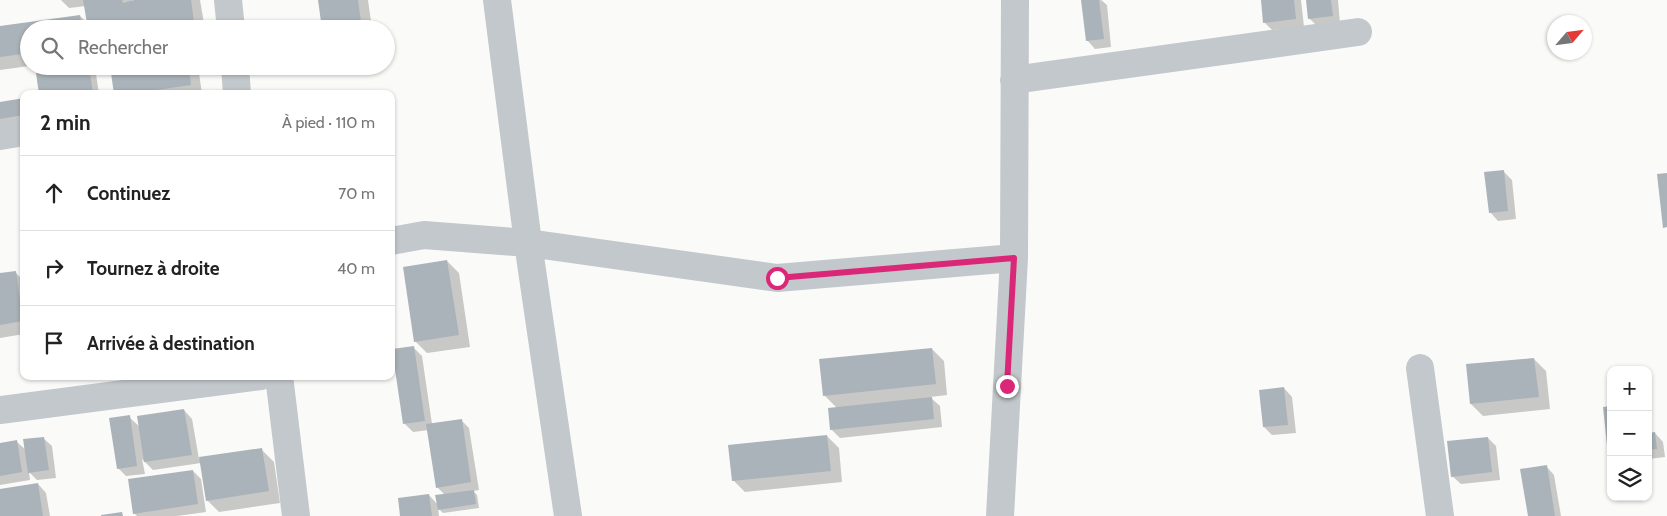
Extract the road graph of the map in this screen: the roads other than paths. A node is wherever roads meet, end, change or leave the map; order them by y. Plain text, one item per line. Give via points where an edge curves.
1 (228, 0) edge
2 (497, 0) edge
3 (1015, 0) edge
4 (230, 20) edge
5 (1358, 32) dead end
6 (236, 75) edge
7 (1014, 80) junction
8 (237, 90) edge
9 (20, 133) edge
10 (0, 136) edge
11 (395, 240) edge
12 (528, 243) junction
13 (1014, 258) junction
14 (1420, 368) dead end
15 (230, 380) edge
16 (279, 380) edge
17 (0, 410) edge
18 (296, 516) edge
19 (568, 516) edge
20 (1000, 516) edge
21 (1440, 516) edge

1 - 4 street
2 - 12 street
3 - 7 street
5 - 7 street
6 - 8 street
7 - 13 street
9 - 10 street
11 - 12 street via 424,236
12 - 13 street via 777,278
12 - 19 street
13 - 20 street
14 - 21 street
15 - 17 street
16 - 18 street

